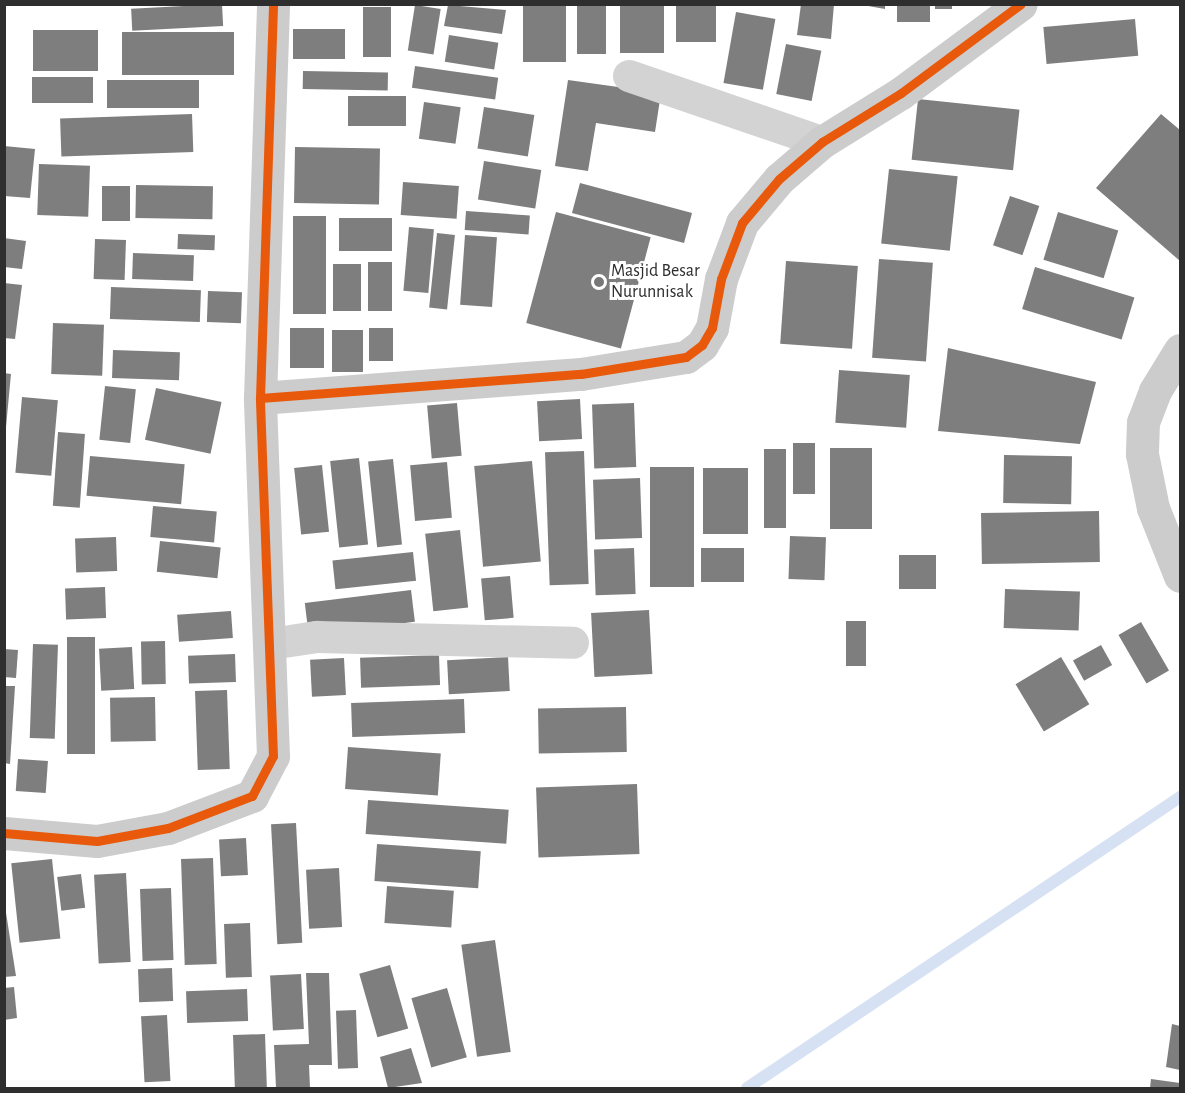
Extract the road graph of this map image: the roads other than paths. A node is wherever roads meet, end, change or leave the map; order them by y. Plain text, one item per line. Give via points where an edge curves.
1 (273, 4) edge
2 (1021, 4) edge
3 (629, 76) dead end
4 (822, 142) junction
5 (1180, 350) edge
6 (260, 398) junction
7 (1180, 576) edge
8 (573, 643) dead end
9 (271, 644) junction
10 (4, 833) edge

1 - 6 street
2 - 4 street via 901,93
3 - 4 street
4 - 6 street via 779,179 741,222 721,279 712,328 702,345 686,357 580,374
5 - 7 street via 1155,391 1143,422 1142,454 1153,508
6 - 9 street
8 - 9 street via 317,636
9 - 10 street via 273,756 252,796 168,828 97,841

